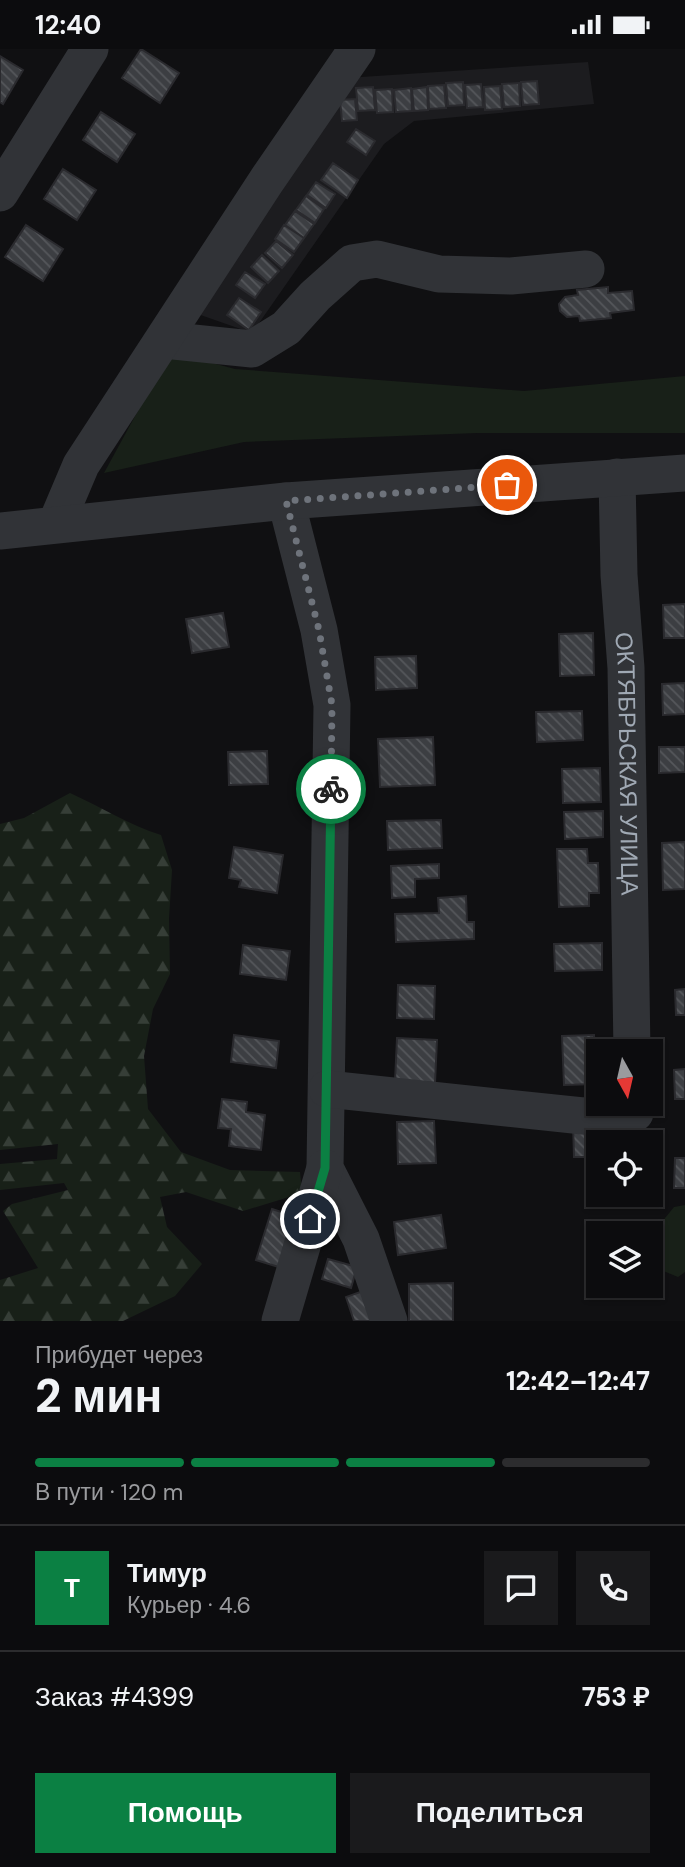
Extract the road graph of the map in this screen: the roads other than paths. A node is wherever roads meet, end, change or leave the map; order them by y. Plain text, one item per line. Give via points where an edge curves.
1 (90, 49) edge
2 (357, 49) edge
3 (0, 193) edge
4 (586, 269) dead end
5 (164, 340) junction
6 (685, 474) edge
7 (617, 477) junction
8 (286, 501) junction
9 (56, 524) junction
10 (0, 531) edge
11 (632, 1039) edge
12 (327, 1089) junction
13 (586, 1116) edge
14 (325, 1168) junction
15 (279, 1321) edge
16 (389, 1321) edge

1 - 3 street
2 - 5 street
4 - 5 street via 512,276 439,274 377,259 352,263 286,328 252,349
5 - 9 street via 81,465
6 - 7 street
7 - 8 street
7 - 11 street, ОКТЯБРЬСКАЯ УЛИЦА via 626,668
8 - 9 street
8 - 12 street via 319,630 332,705
9 - 10 street
12 - 13 street
12 - 14 street
14 - 15 street
14 - 16 street via 361,1239

